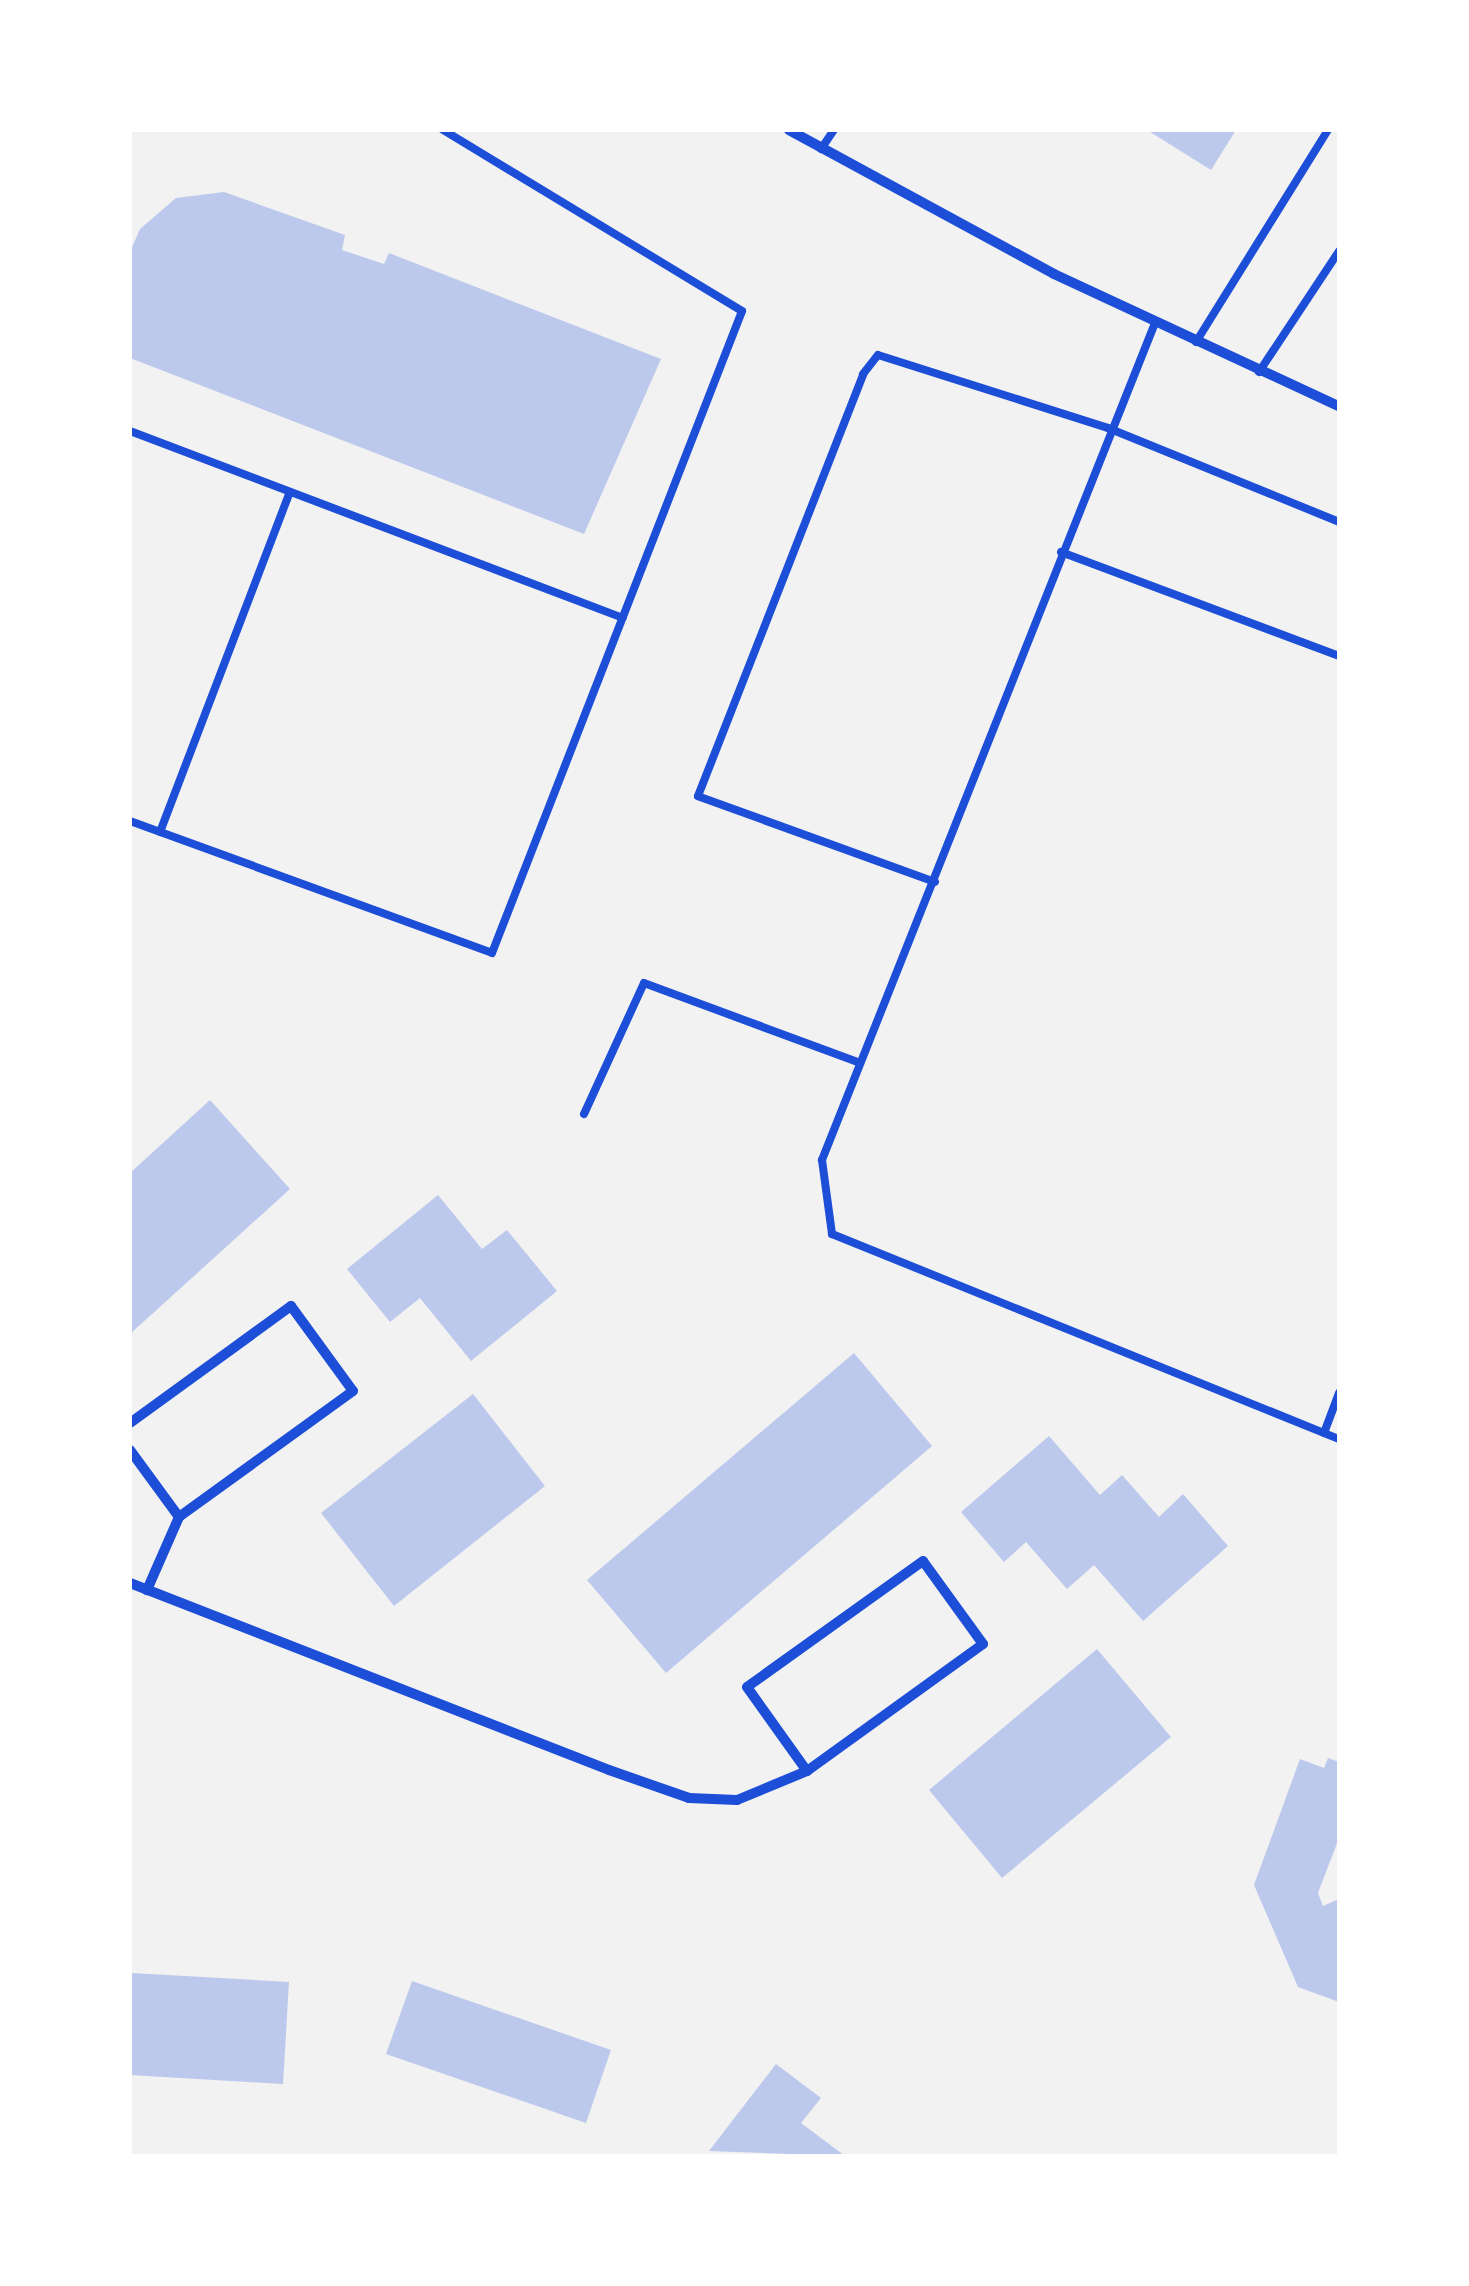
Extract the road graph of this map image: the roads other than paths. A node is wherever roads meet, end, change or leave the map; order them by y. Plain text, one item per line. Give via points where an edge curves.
1 (789, 130) edge
2 (834, 130) edge
3 (1328, 130) edge
4 (441, 131) edge
5 (821, 150) junction
6 (1339, 250) edge
7 (1155, 323) junction
8 (1196, 342) junction
9 (1259, 372) junction
10 (1339, 406) edge
11 (1108, 428) junction
12 (130, 431) edge
13 (290, 492) junction
14 (1339, 522) edge
15 (1061, 552) junction
16 (622, 618) junction
17 (1339, 656) edge
18 (130, 821) edge
19 (160, 832) junction
20 (935, 882) junction
21 (860, 1063) junction
22 (584, 1114) dead end
23 (1339, 1393) edge
24 (130, 1423) edge
25 (1324, 1433) junction
26 (1339, 1439) edge
27 (130, 1450) edge
28 (179, 1518) junction
29 (130, 1584) edge
30 (147, 1590) junction
31 (807, 1771) junction

1 - 5 street
2 - 5 lane
3 - 8 lane
4 - 16 lane via 742,311
5 - 7 street
6 - 9 lane
7 - 8 street
7 - 11 lane
8 - 9 street
9 - 10 street
11 - 14 lane
11 - 15 lane
11 - 20 lane via 878,355 862,374 698,796
12 - 13 lane
13 - 16 lane
13 - 19 lane
15 - 17 lane
15 - 20 lane
16 - 19 lane via 492,953
18 - 19 lane
20 - 21 lane
21 - 22 lane via 644,983
21 - 25 lane via 822,1160 832,1234
23 - 25 lane
24 - 28 street via 290,1306 352,1391
25 - 26 lane
27 - 28 street
28 - 30 street
29 - 30 street
30 - 31 street via 689,1798 737,1800
31 - 31 street via 983,1644 923,1561 748,1688

